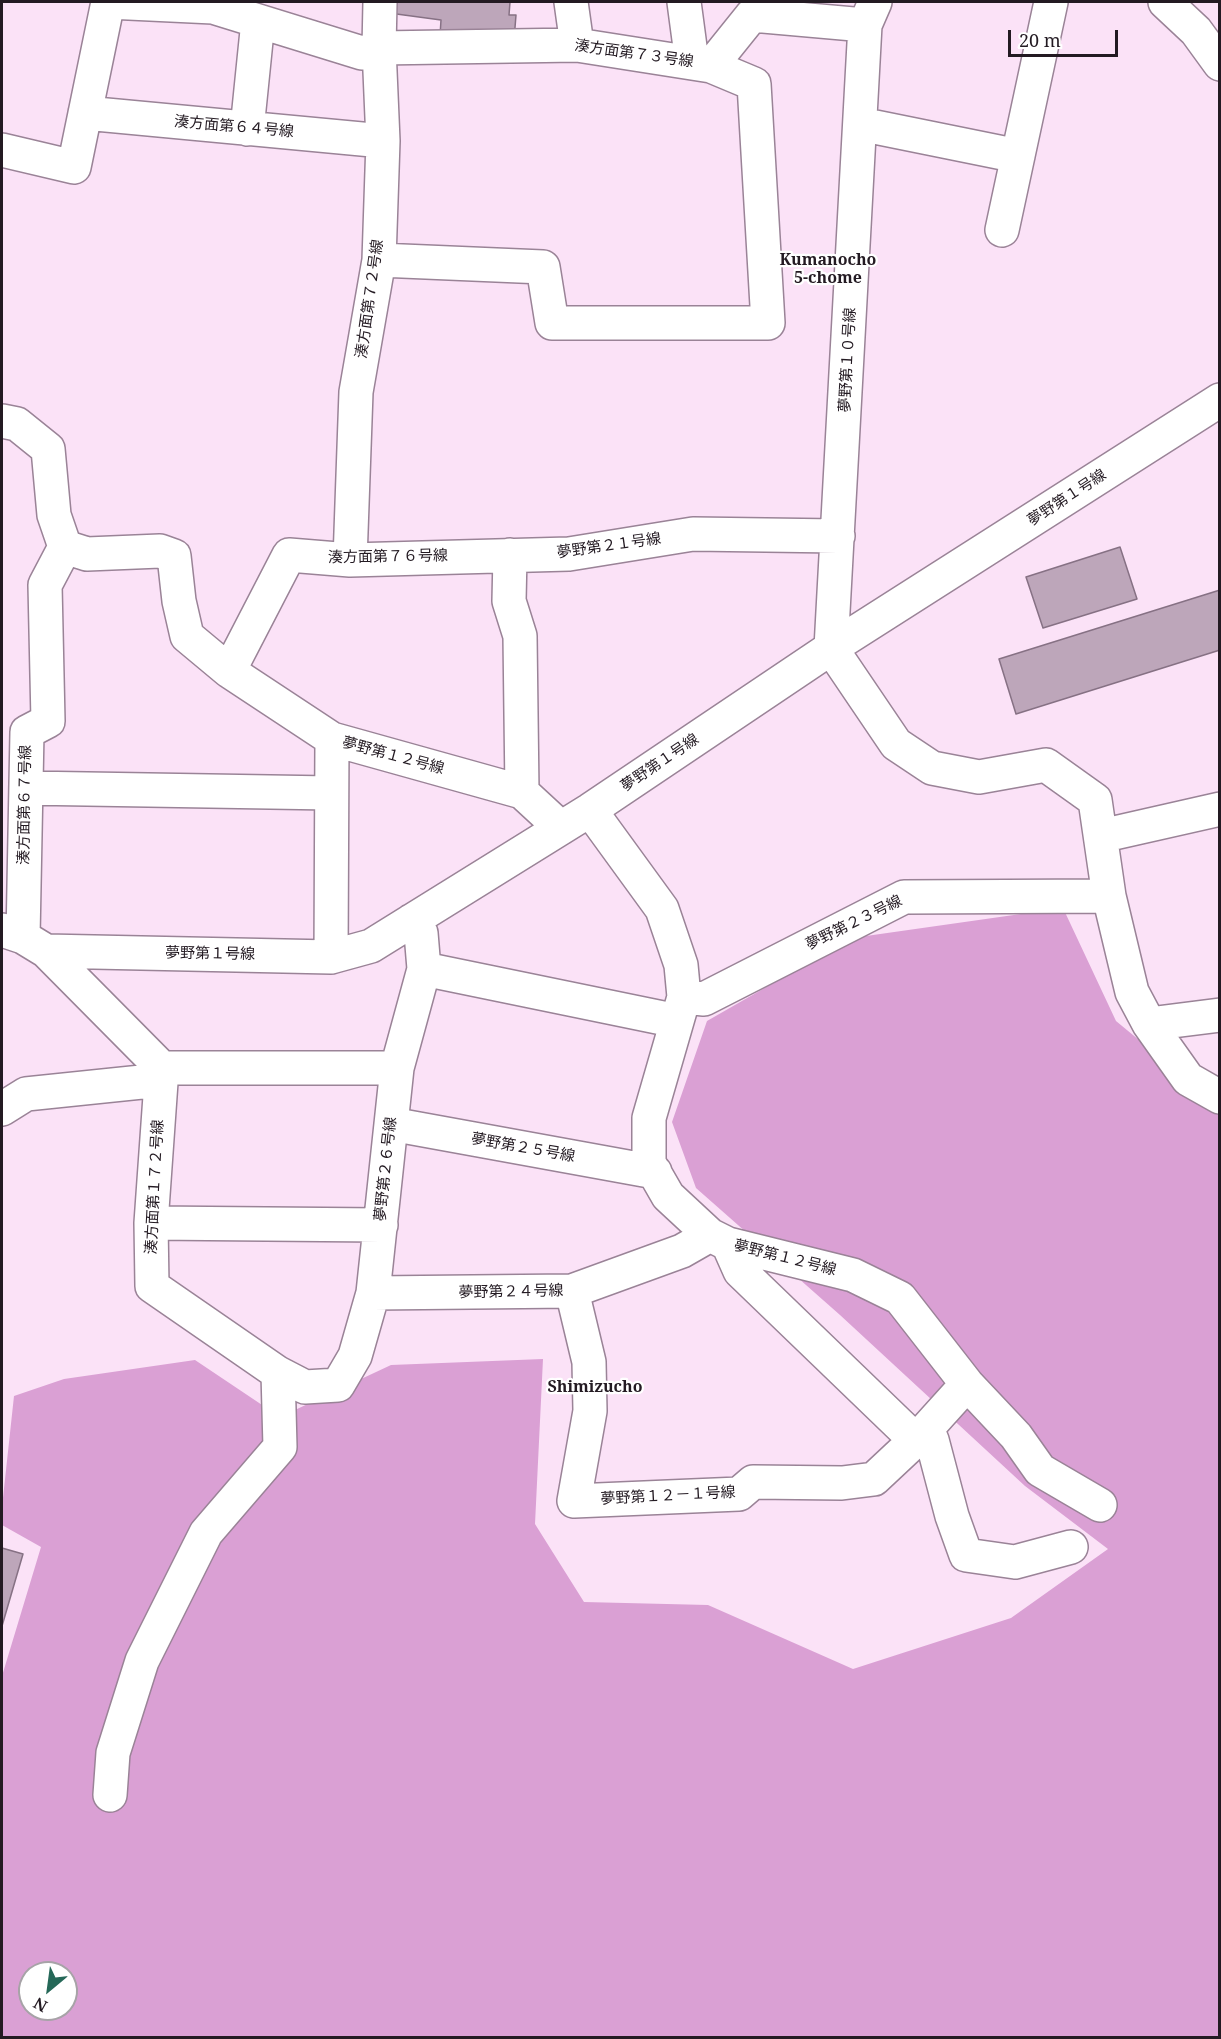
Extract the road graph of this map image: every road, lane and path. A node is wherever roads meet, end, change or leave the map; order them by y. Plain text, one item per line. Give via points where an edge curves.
1 (108, 2) edge
2 (380, 2) edge
3 (571, 2) edge
4 (684, 2) edge
5 (1051, 2) edge
6 (1165, 2) edge
7 (870, 13) edge
8 (258, 21) junction
9 (577, 45) junction
10 (379, 48) junction
11 (701, 64) junction
12 (1220, 64) edge
13 (85, 113) junction
14 (860, 124) junction
15 (247, 129) junction
16 (383, 141) junction
17 (2, 150) edge
18 (1018, 156) junction
19 (1002, 230) dead end
20 (379, 260) junction
21 (1220, 400) edge
22 (2, 422) edge
23 (838, 536) junction
24 (65, 547) junction
25 (510, 555) junction
26 (350, 560) junction
27 (831, 648) junction
28 (229, 671) junction
29 (332, 739) junction
30 (26, 789) junction
31 (522, 792) junction
32 (331, 793) junction
33 (1220, 809) edge
34 (590, 810) junction
35 (561, 828) junction
36 (1101, 836) junction
37 (1109, 896) junction
38 (411, 921) junction
39 (24, 939) edge
40 (331, 957) junction
41 (424, 969) junction
42 (680, 1009) junction
43 (1220, 1015) edge
44 (1149, 1024) junction
45 (397, 1068) junction
46 (161, 1074) junction
47 (1220, 1097) edge
48 (2, 1109) edge
49 (391, 1124) junction
50 (655, 1172) junction
51 (151, 1223) junction
52 (381, 1225) junction
53 (719, 1239) junction
54 (572, 1291) junction
55 (373, 1293) junction
56 (291, 1380) junction
57 (967, 1384) junction
58 (921, 1435) junction
59 (1100, 1505) dead end
60 (1071, 1547) dead end
61 (110, 1795) dead end

1 - 8 street, 湊方面第７３号線 via 213,7
1 - 13 street
2 - 10 street, 湊方面第７２号線
3 - 9 street
4 - 11 street
5 - 18 street
6 - 12 street via 1196,30
7 - 11 street, 湊方面第７３号線 via 752,15
7 - 14 street, 夢野第１０号線
8 - 10 street, 湊方面第７３号線 via 362,53
8 - 15 street
9 - 10 street, 湊方面第７３号線
9 - 11 street, 湊方面第７３号線
10 - 16 street, 湊方面第７２号線
11 - 20 street via 754,84 768,323 552,323 543,267
13 - 15 street, 湊方面第６４号線
13 - 17 street via 74,167
14 - 18 street
14 - 23 street, 夢野第１０号線
15 - 16 street, 湊方面第６４号線
16 - 20 street, 湊方面第７２号線
18 - 19 street
20 - 26 street, 湊方面第７２号線 via 356,392
21 - 27 street, 夢野第１号線
22 - 24 street via 17,424 48,449 54,515
23 - 25 street, 夢野第２１号線 via 693,534 569,554
23 - 27 street, 夢野第１０号線
24 - 28 street, 夢野第１２号線 via 87,554 160,551 174,556 187,636
24 - 30 street, 湊方面第６７号線 via 45,585 48,721 27,732
25 - 26 street, 湊方面第７６号線
25 - 31 street via 510,601 520,636
26 - 28 street, 湊方面第７６号線 via 289,555
27 - 34 street, 夢野第１号線
27 - 36 street via 896,744 932,768 979,777 1046,765 1095,800
28 - 29 street, 夢野第１２号線
29 - 31 street, 夢野第１２号線
29 - 32 street
30 - 32 street
30 - 39 street, 湊方面第６７号線
31 - 35 street, 夢野第１２号線
32 - 40 street
33 - 36 street
34 - 35 street, 夢野第１号線
34 - 42 street, 夢野第１２号線 via 662,909 681,965
35 - 38 street, 夢野第１号線
36 - 37 street
37 - 42 street, 夢野第２３号線 via 904,897
37 - 44 street via 1132,992
38 - 40 street, 夢野第１号線 via 371,946
38 - 41 street, 夢野第２６号線 via 421,933
39 - 40 street, 夢野第１号線
39 - 46 street
41 - 42 street, 夢野第２３号線
41 - 45 street, 夢野第２６号線
42 - 50 street, 夢野第１２号線 via 649,1118 649,1163
43 - 44 street
44 - 47 street via 1188,1079
45 - 46 street
45 - 49 street, 夢野第２６号線
46 - 48 street via 26,1094
46 - 51 street, 湊方面第１７２号線
49 - 50 street, 夢野第２５号線
49 - 52 street, 夢野第２６号線
50 - 53 street, 夢野第１２号線 via 668,1196
51 - 52 street
51 - 56 street, 湊方面第１７２号線 via 152,1286
52 - 55 street, 夢野第２６号線
53 - 54 street, 夢野第２４号線
53 - 57 street, 夢野第１２号線 via 853,1275 900,1298
53 - 58 street via 740,1271 906,1431
54 - 55 street, 夢野第２４号線
54 - 58 street, 夢野第１２－１号線 via 589,1362 590,1411 574,1501 739,1494 753,1482 842,1484 874,1479
55 - 56 street, 夢野第２６号線 via 355,1356 338,1385
56 - 61 street via 280,1447 206,1533 142,1661 113,1753
57 - 58 street, 夢野第１２－１号線
57 - 59 street, 夢野第１２号線 via 1016,1436 1040,1470
58 - 60 street via 932,1440 966,1555 1016,1562

